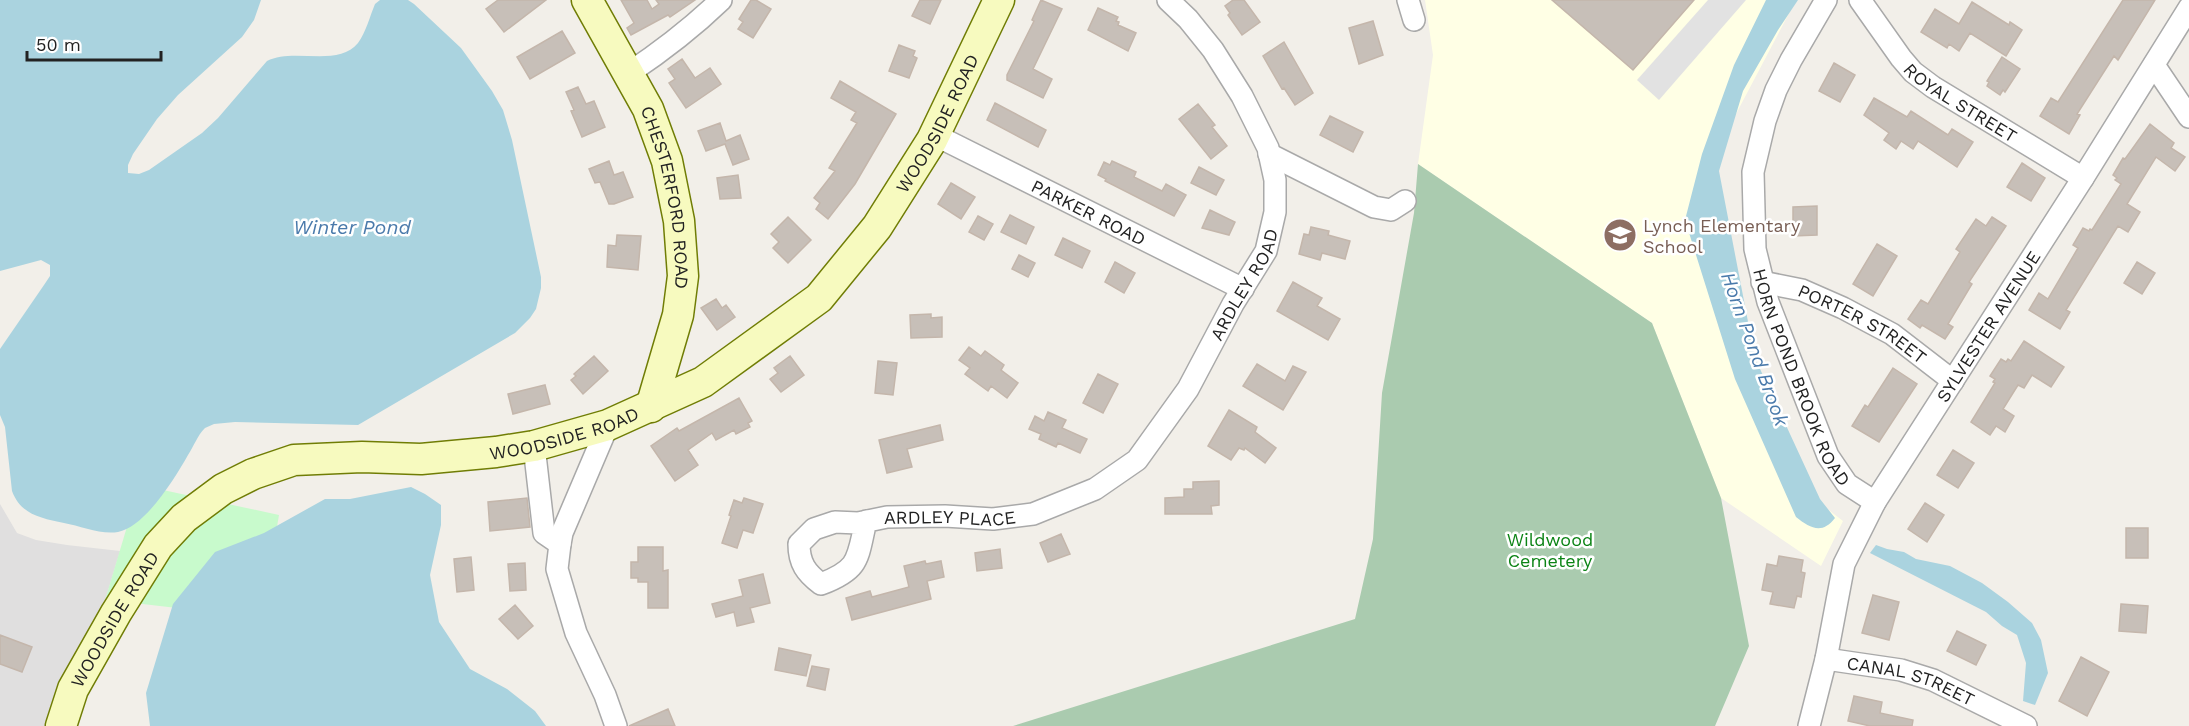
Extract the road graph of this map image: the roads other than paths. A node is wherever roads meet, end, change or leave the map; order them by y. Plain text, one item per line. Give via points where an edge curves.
1 (587, 0) edge
2 (721, 0) edge
3 (999, 0) edge
4 (1168, 0) edge
5 (1408, 0) edge
6 (1826, 0) edge
7 (1860, 0) edge
8 (2189, 8) edge
9 (1414, 20) dead end
10 (2154, 65) junction
11 (629, 74) junction
12 (2189, 117) edge
13 (935, 135) junction
14 (1269, 154) junction
15 (2083, 178) junction
16 (1405, 201) dead end
17 (1762, 282) junction
18 (1243, 289) junction
19 (1953, 381) junction
20 (651, 407) junction
21 (608, 425) junction
22 (534, 446) junction
23 (1875, 502) junction
24 (1033, 514) joint
25 (866, 521) dead end
26 (560, 544) junction
27 (1826, 659) junction
28 (61, 726) edge
29 (616, 726) edge
30 (1809, 726) edge
31 (2026, 726) edge

1 - 11 street, CHESTERFORD ROAD
2 - 11 street
3 - 13 street, WOODSIDE ROAD
4 - 14 street, ARDLEY ROAD via 1213,50 1242,96
5 - 9 street
6 - 17 street, HORN POND BROOK ROAD via 1776,90 1758,145 1752,216
7 - 15 street, ROYAL STREET via 1913,72
8 - 10 street, SYLVESTER AVENUE
10 - 12 street
10 - 15 street, SYLVESTER AVENUE
11 - 20 street, CHESTERFORD ROAD via 648,109 667,161 679,221 683,276 678,315
13 - 18 street, PARKER ROAD
13 - 20 street, WOODSIDE ROAD via 878,227 819,298 703,382
14 - 16 street via 1374,207 1391,210
14 - 18 street, ARDLEY ROAD via 1275,180 1275,212 1266,251
15 - 19 street, SYLVESTER AVENUE
17 - 19 street, PORTER STREET via 1802,290 1843,308 1892,334
17 - 23 street, HORN POND BROOK ROAD via 1828,456 1847,484
18 - 24 street, ARDLEY ROAD via 1188,389 1137,460 1095,489
19 - 23 street, SYLVESTER AVENUE
20 - 21 street, WOODSIDE ROAD
21 - 22 street, WOODSIDE ROAD
21 - 26 street
22 - 26 street via 544,533
22 - 28 street, WOODSIDE ROAD via 421,459 294,460 223,489 184,518 158,546 73,689
23 - 27 street, SYLVESTER AVENUE via 1844,564
24 - 25 street, ARDLEY PLACE via 993,519 922,516
26 - 29 street via 557,569 576,633
27 - 30 street, SYLVESTER AVENUE
27 - 31 street, CANAL STREET via 1901,670 1933,681

